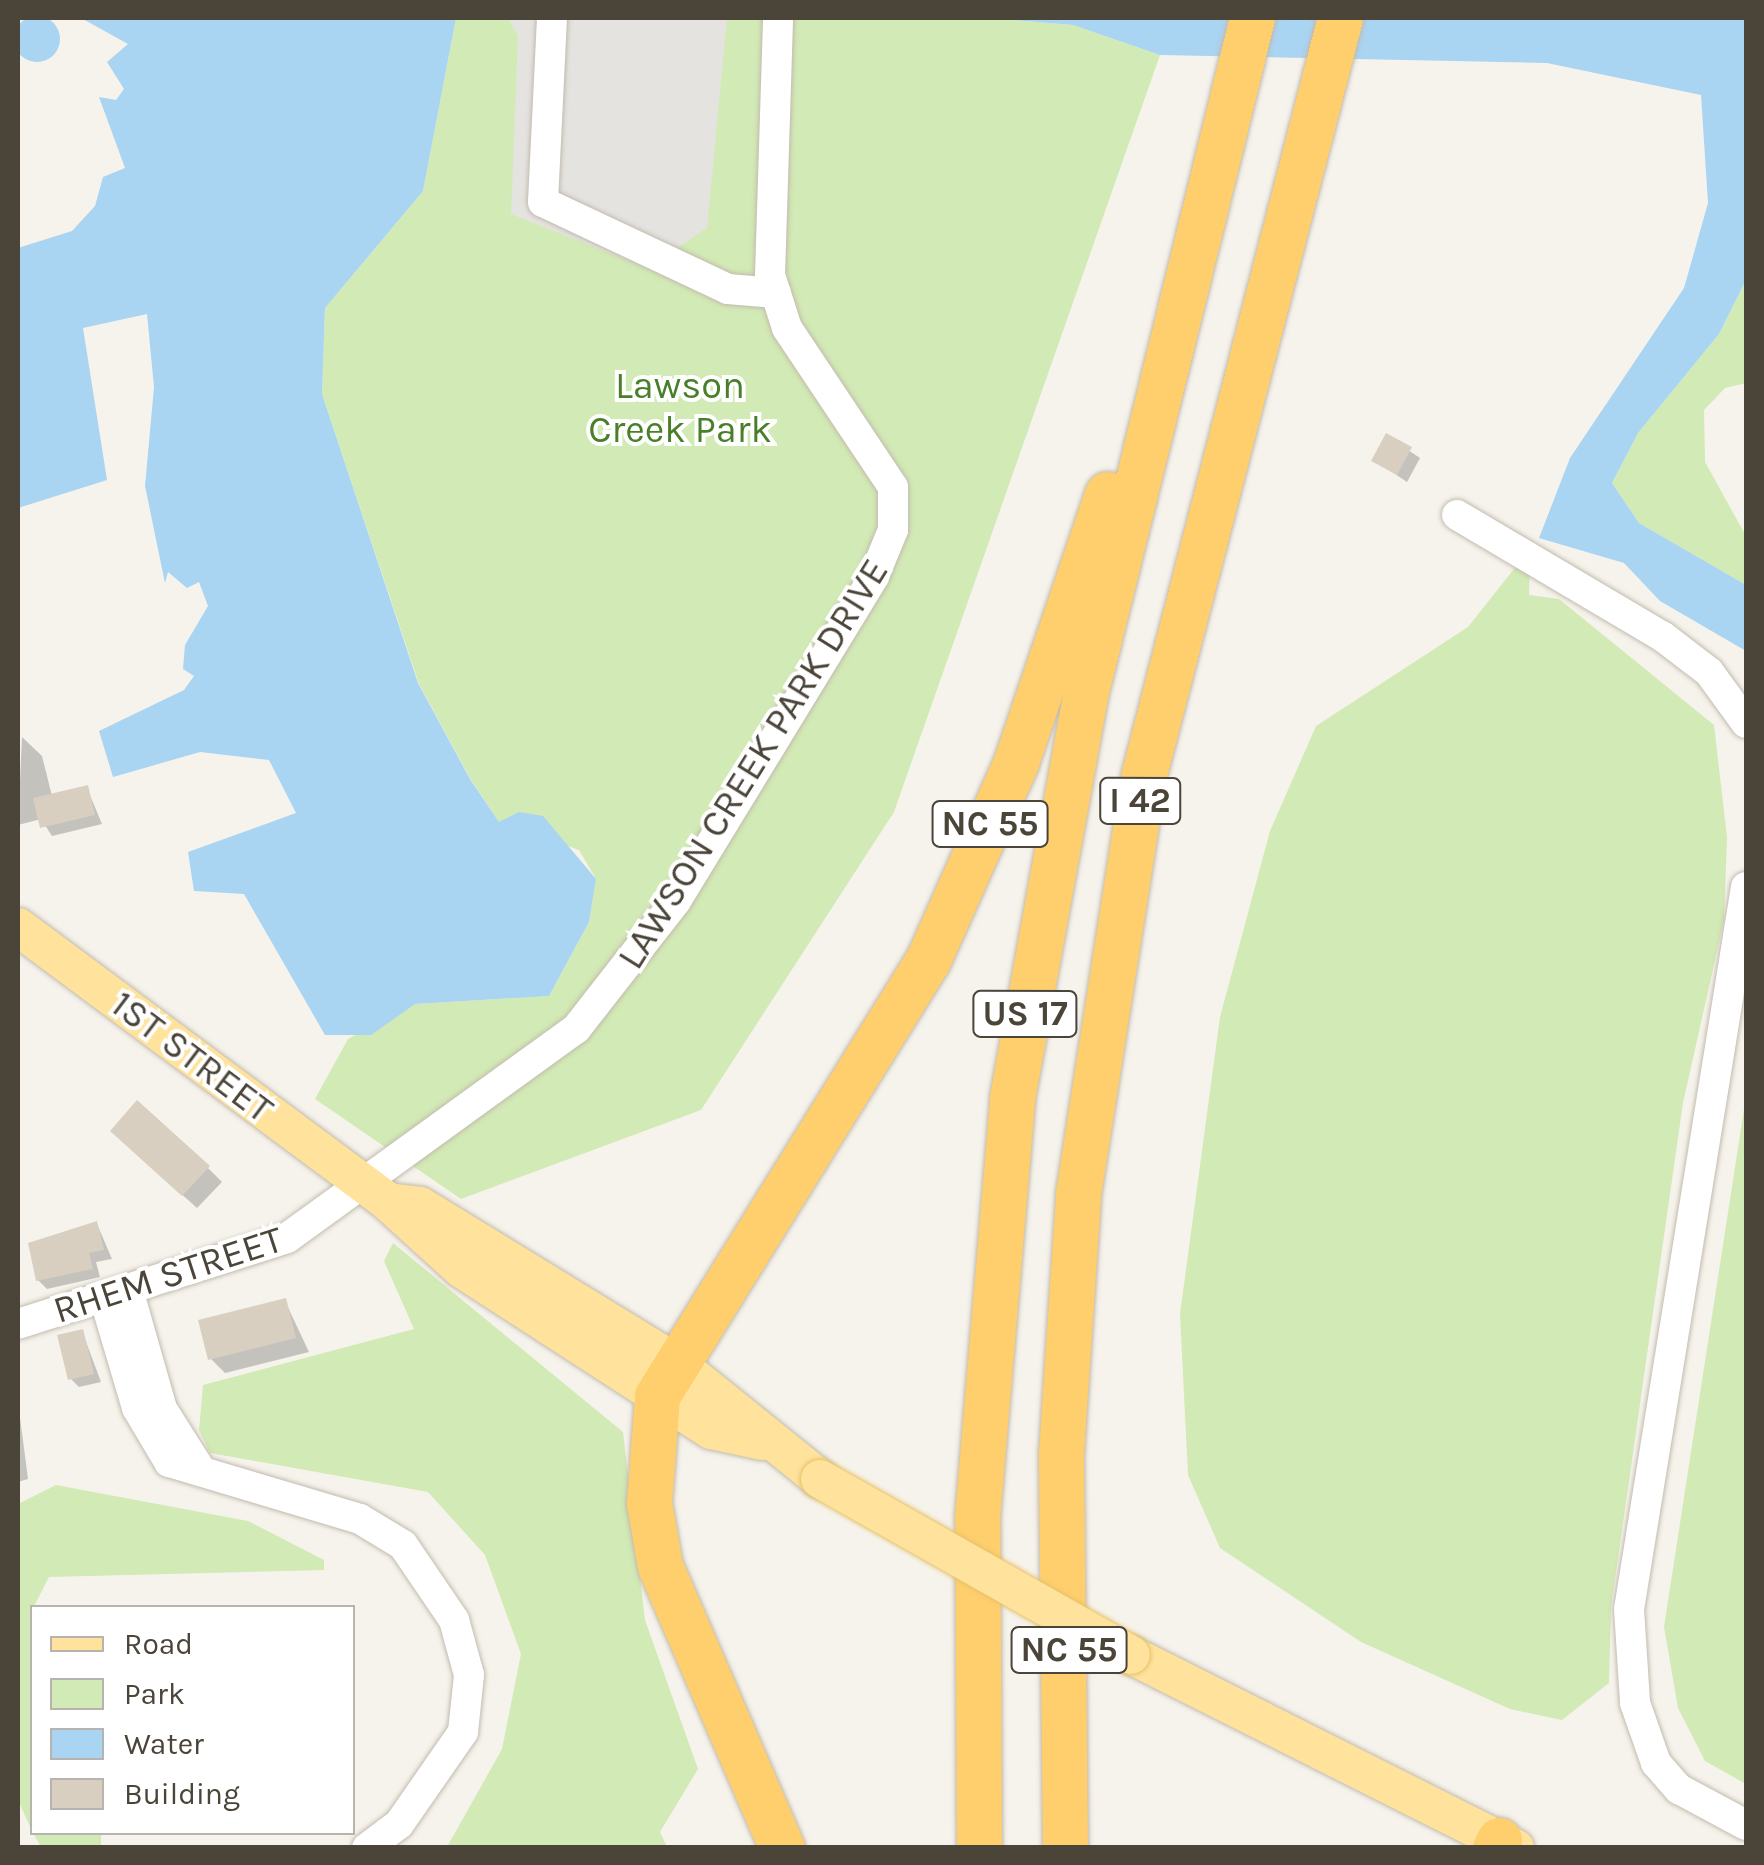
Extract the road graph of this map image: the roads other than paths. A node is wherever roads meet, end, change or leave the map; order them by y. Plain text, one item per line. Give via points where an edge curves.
1 (552, 18) edge
2 (778, 18) edge
3 (1252, 18) edge
4 (1340, 18) edge
5 (1206, 198) junction
6 (776, 293) junction
7 (1457, 515) dead end
8 (1746, 723) edge
9 (1746, 887) edge
10 (18, 927) edge
11 (378, 1195) junction
12 (117, 1296) junction
13 (18, 1324) edge
14 (666, 1379) junction
15 (1062, 1453) junction
16 (1746, 1824) edge
17 (377, 1844) edge
18 (1503, 1845) edge
19 (782, 1848) edge
20 (979, 1848) edge
21 (1065, 1848) edge
22 (1076, 1848) edge

1 - 6 street via 543,202 728,289
2 - 6 street, LAWSON CREEK PARK DRIVE via 766,213
3 - 5 highway, US 17
4 - 15 highway, I 42 via 1144,774 1078,1194
5 - 14 highway, NC 55 via 1036,708 959,897 904,1005
5 - 20 highway, US 17 via 1086,687 1012,1098 977,1518
6 - 11 street, LAWSON CREEK PARK DRIVE via 814,375 892,487 894,530 874,576 613,990 536,1064
7 - 8 street via 1662,636 1710,672
9 - 16 street via 1630,1609 1634,1703 1656,1764 1679,1789
10 - 11 main road, 1ST STREET / NC 55
11 - 12 street, RHEM STREET via 246,1257
11 - 14 main road, NC 55 via 420,1206
12 - 13 street, RHEM STREET
12 - 17 street via 162,1410 208,1479 360,1519 403,1545 454,1620 469,1676 462,1732 435,1780
14 - 18 main road, NC 55, bridge via 736,1404 762,1441 820,1479 1131,1655
14 - 19 highway via 649,1502 660,1566
15 - 21 highway, I 42
15 - 22 highway, NC 55

